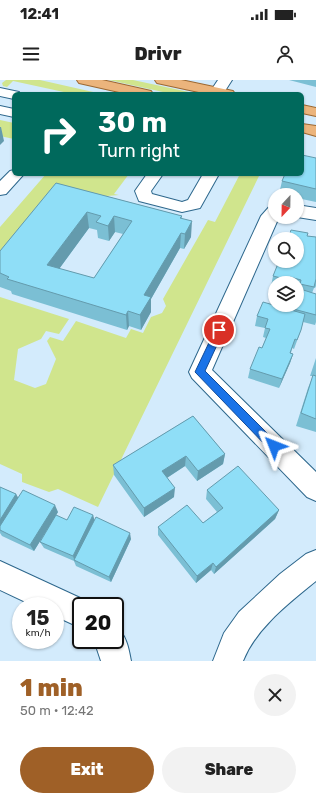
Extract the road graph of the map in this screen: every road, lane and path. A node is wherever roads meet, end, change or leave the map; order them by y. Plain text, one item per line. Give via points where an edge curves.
1 (84, 80) edge
2 (162, 80) edge
3 (225, 80) edge
4 (0, 92) edge
5 (137, 92) edge
6 (217, 92) edge
7 (222, 92) edge
8 (12, 95) edge
9 (0, 110) edge
10 (304, 110) edge
11 (316, 112) edge
12 (12, 113) edge
13 (14, 176) edge
14 (154, 176) edge
15 (210, 176) edge
16 (0, 190) edge
17 (304, 212) edge
18 (316, 214) edge
19 (268, 220) edge
20 (316, 489) edge
21 (316, 564) edge
22 (0, 575) edge
23 (72, 610) edge
24 (113, 649) edge
25 (116, 661) edge
26 (228, 661) edge

1 - 5 main road
2 - 6 main road
3 - 7 street
4 - 8 street
9 - 12 street
10 - 11 main road
13 - 16 street
14 - 15 street via 143,191 145,197 182,207 194,204
17 - 18 street
19 - 20 street via 200,372
21 - 26 street via 249,622
22 - 23 street
24 - 25 street

